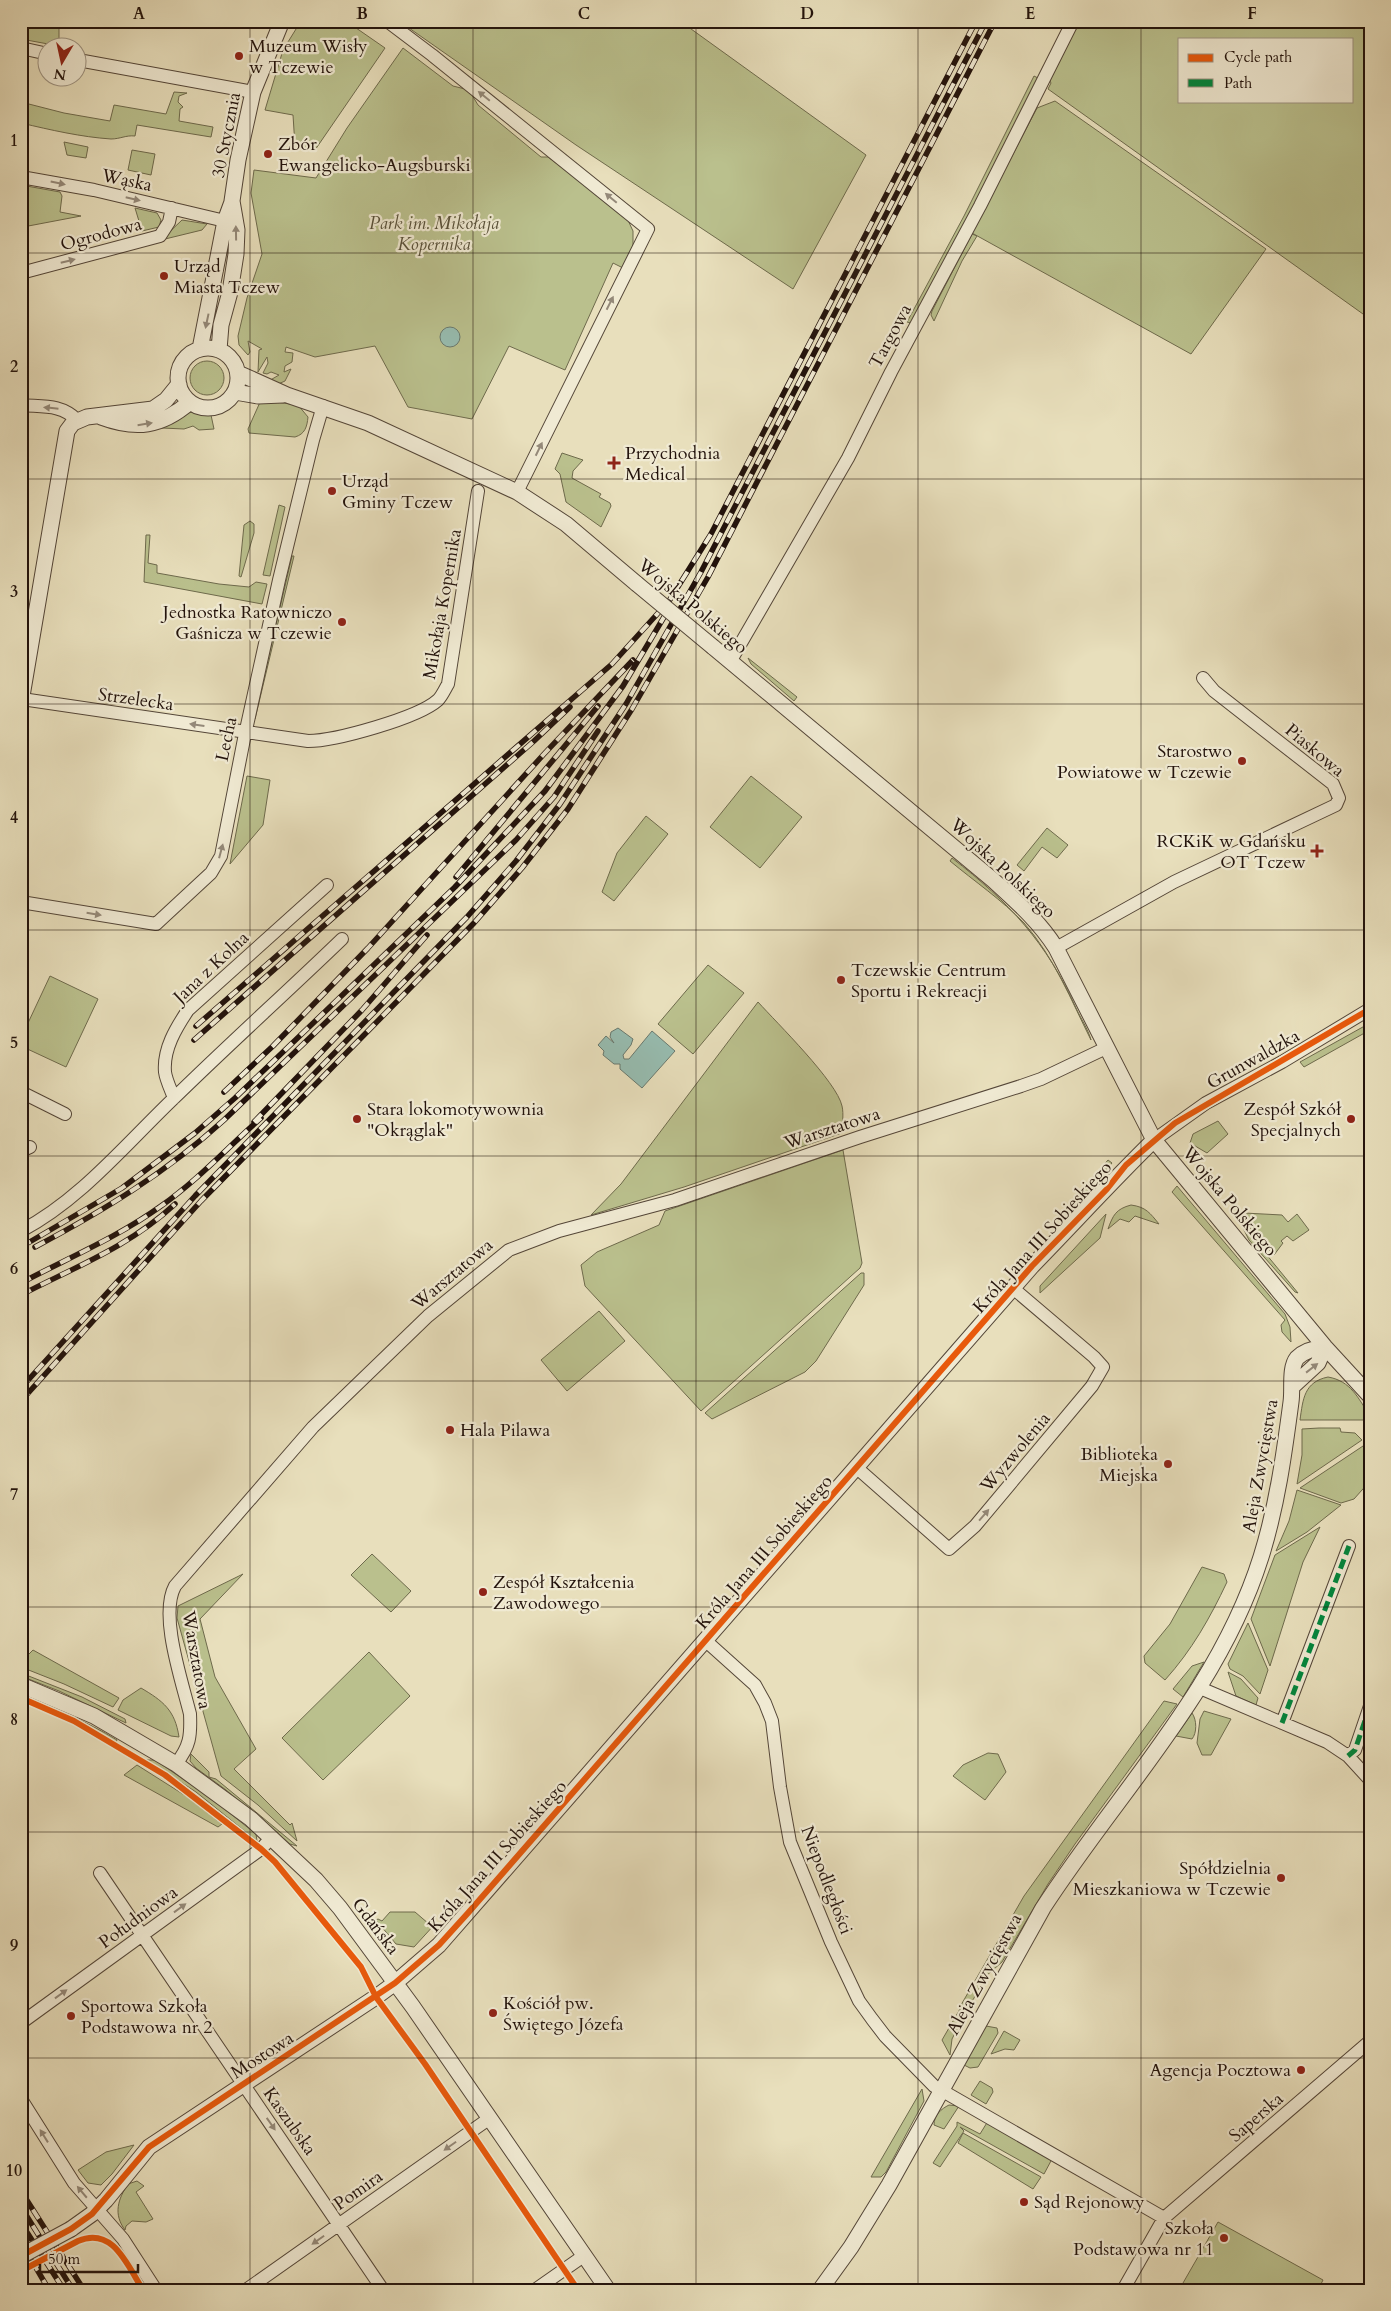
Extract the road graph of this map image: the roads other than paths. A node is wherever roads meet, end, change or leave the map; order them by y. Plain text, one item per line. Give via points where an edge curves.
1 (282, 21) edge
2 (387, 21) edge
3 (1073, 21) edge
4 (21, 48) edge
5 (38, 52) edge
6 (88, 62) edge
7 (252, 92) junction
8 (21, 177) edge
9 (232, 201) junction
10 (172, 208) junction
11 (225, 221) junction
12 (21, 274) edge
13 (200, 349) junction
14 (219, 350) junction
15 (238, 373) junction
16 (179, 384) junction
17 (235, 392) junction
18 (287, 395) junction
19 (190, 402) junction
20 (21, 405) edge
21 (323, 406) junction
22 (98, 416) junction
23 (72, 425) junction
24 (478, 491) dead end
25 (517, 492) junction
26 (730, 662) junction
27 (1203, 678) dead end
28 (22, 701) edge
29 (245, 732) junction
30 (327, 885) dead end
31 (21, 902) edge
32 (342, 940) dead end
33 (1056, 948) junction
34 (1370, 1009) edge
35 (1106, 1048) junction
36 (21, 1092) edge
37 (174, 1098) junction
38 (65, 1114) dead end
39 (1154, 1140) junction
40 (21, 1231) edge
41 (1014, 1289) junction
42 (1325, 1346) junction
43 (1370, 1396) edge
44 (857, 1468) junction
45 (1349, 1546) dead end
46 (706, 1641) junction
47 (21, 1685) edge
48 (1200, 1688) junction
49 (1370, 1706) edge
50 (1282, 1723) junction
51 (1348, 1756) junction
52 (176, 1764) junction
53 (1370, 1780) edge
54 (272, 1837) junction
55 (100, 1874) dead end
56 (141, 1936) junction
57 (395, 1983) junction
58 (21, 2022) edge
59 (1370, 2041) edge
60 (244, 2083) junction
61 (942, 2090) junction
62 (21, 2099) edge
63 (490, 2118) junction
64 (98, 2209) junction
65 (1164, 2218) junction
66 (340, 2224) junction
67 (21, 2256) edge
68 (585, 2256) junction
69 (156, 2290) edge
70 (246, 2290) edge
71 (384, 2290) edge
72 (535, 2290) edge
73 (608, 2290) edge
74 (820, 2290) edge
75 (1123, 2290) edge

1 - 7 street, 30 Stycznia
25 -> 2 street via 648,229
3 - 26 street, Targowa via 848,458
4 - 5 street
6 - 7 street
7 - 9 street, 30 Stycznia
8 -> 10 street, Wąska
9 - 11 street, 30 Stycznia
14 -> 9 street, 30 Stycznia via 236,254 237,230
10 - 11 street, Wąska
12 -> 10 street, Ogrodowa via 160,236 169,222
11 -> 13 street, 30 Stycznia
13 - 14 street
13 - 16 street via 181,366
14 - 15 street via 231,359
15 - 17 street
15 - 18 street, Wojska Polskiego
16 - 19 street
16 - 22 street via 166,400 153,409
17 - 18 street, Wojska Polskiego via 258,396
17 - 19 street via 229,400 213,408 201,408
18 - 21 street, Wojska Polskiego
22 -> 19 street via 138,426 159,422
23 -> 20 street via 68,411
21 - 25 street, Wojska Polskiego via 368,423
21 - 29 street, Lecha via 296,506
22 - 23 street
23 - 28 street
24 - 29 street, Mikołaja Kopernika via 448,684 439,700 423,710 348,736 320,741
25 - 26 street, Wojska Polskiego, bridge via 566,524
26 - 33 street, Wojska Polskiego via 1004,890 1046,932
27 - 33 street, Piaskowa via 1214,691 1333,784 1339,798 1336,805 1174,882
29 -> 28 street, Strzelecka
31 -> 29 street, Lecha via 156,924 211,874 220,856
30 - 37 street, Jana z Kolna via 188,1010 173,1032 167,1050 165,1072
32 - 37 street
33 - 35 street, Wojska Polskiego
34 - 39 street, Grunwaldzka via 1206,1103
35 - 39 street, Wojska Polskiego
35 - 52 street, Warsztatowa via 1041,1080 675,1200 568,1228 509,1250 494,1260 428,1316 312,1427 175,1586 169,1601 169,1620 190,1714 188,1747
36 - 38 street
37 - 40 street via 82,1189
39 - 41 street, Króla Jana III Sobieskiego via 1126,1165 1108,1189 1032,1266
39 - 42 street, Wojska Polskiego
41 - 44 street, Króla Jana III Sobieskiego
44 -> 41 street, Wyzwolenia via 949,1549 975,1526 1092,1386 1102,1367
42 - 43 street, Wojska Polskiego
42 - 48 street, Aleja Zwycięstwa via 1310,1349 1297,1358 1292,1371 1293,1386 1282,1470 1269,1532 1246,1598
44 - 46 street, Króla Jana III Sobieskiego
45 - 50 street
46 - 57 street, Króla Jana III Sobieskiego via 464,1917 426,1957
46 - 61 street, Niepodległości via 755,1685 765,1703 772,1721 790,1842 859,2001 885,2036 934,2086
47 - 52 street, Gdańska via 94,1716
48 - 50 street
48 - 61 street, Aleja Zwycięstwa via 1068,1869
49 - 51 street via 1355,1750
50 - 51 street via 1327,1742
51 - 53 street
52 - 54 street, Gdańska
56 -> 54 street, Południowa via 261,1849
54 - 57 street, Gdańska via 316,1880
55 - 56 street, Kaszubska
58 -> 56 street, Południowa
56 - 60 street, Kaszubska
57 - 60 street, Mostowa
57 - 63 street, Gdańska
59 - 65 street, Saperska
60 - 64 street, Mostowa via 144,2151
60 -> 66 street, Kaszubska
61 - 65 street
61 - 74 street, Aleja Zwycięstwa via 852,2247
64 -> 62 street via 74,2183
63 -> 66 street, Pomira
63 - 68 street, Gdańska
64 - 67 street, Mostowa, bridge via 72,2229
64 - 69 street
65 - 75 street, Saperska
66 -> 70 street, Pomira
66 - 71 street, Kaszubska
68 - 72 street
68 - 73 street, Gdańska

